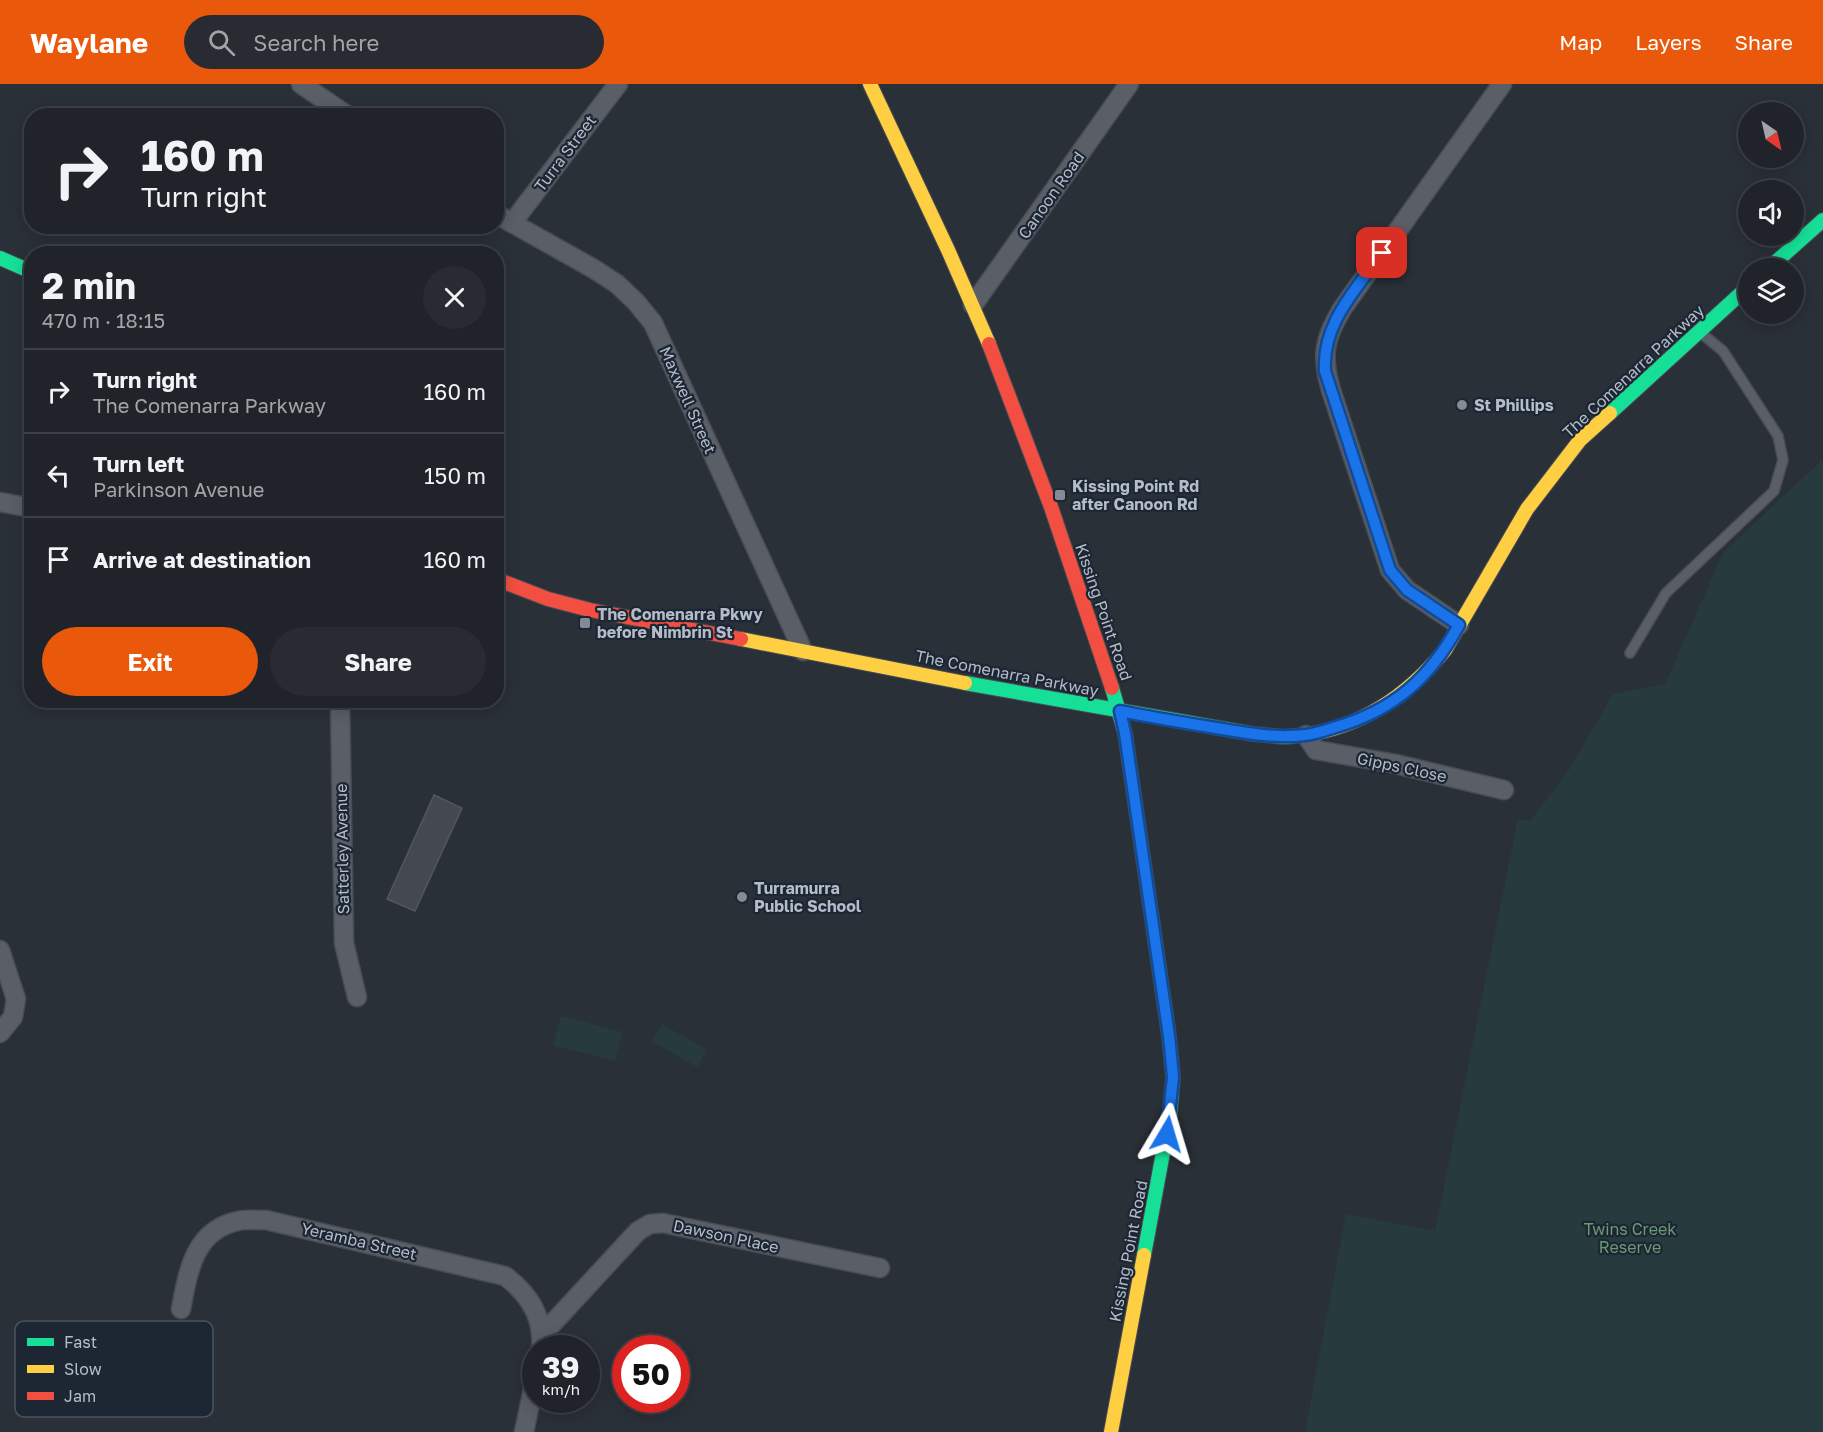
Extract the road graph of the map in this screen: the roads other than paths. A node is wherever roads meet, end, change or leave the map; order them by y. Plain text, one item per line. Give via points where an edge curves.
1 (301, 84) edge
2 (618, 84) edge
3 (870, 84) edge
4 (1129, 84) edge
5 (1502, 84) edge
6 (336, 108) edge
7 (504, 218) edge
8 (1823, 220) edge
9 (2, 255) edge
10 (1780, 258) edge
11 (24, 267) edge
12 (1738, 296) edge
13 (973, 305) junction
14 (1699, 332) junction
15 (0, 502) edge
16 (24, 506) edge
17 (504, 582) edge
18 (1459, 625) junction
19 (803, 651) junction
20 (1630, 653) dead end
21 (340, 708) edge
22 (1120, 711) junction
23 (1306, 735) junction
24 (1504, 790) dead end
25 (0, 950) edge
26 (357, 997) dead end
27 (0, 1032) edge
28 (880, 1268) dead end
29 (181, 1309) dead end
30 (542, 1329) junction
31 (542, 1335) edge
32 (528, 1413) edge
33 (524, 1432) edge
34 (1111, 1432) edge

1 - 6 street
2 - 7 street, Turra Street
3 - 13 main road, Kissing Point Road
4 - 13 street, Canoon Road
5 - 18 street via 1342,309 1324,353 1325,371 1390,570 1407,590
7 - 19 street, Maxwell Street via 617,284 653,323
8 - 10 main road
9 - 11 main road
12 - 14 main road, The Comenarra Parkway
13 - 22 main road, Kissing Point Road via 1042,485
14 - 18 main road, The Comenarra Parkway via 1606,416 1563,461 1527,509
14 - 20 lane via 1729,360 1778,436 1783,460 1774,491 1666,593
15 - 16 street
17 - 19 main road, The Comenarra Parkway via 590,610
18 - 23 main road, The Comenarra Parkway via 1430,670 1397,699 1350,723
19 - 22 main road, The Comenarra Parkway
21 - 26 street, Satterley Avenue via 344,943
22 - 23 main road, The Comenarra Parkway via 1266,736
22 - 34 main road, Kissing Point Road via 1173,1077 1157,1193
23 - 24 street, Gipps Close via 1316,750
25 - 27 street via 16,999 13,1017
28 - 30 street, Dawson Place via 663,1223 650,1224 638,1231 552,1324
29 - 30 street, Yeramba Street via 190,1266 199,1246 217,1230 237,1221 266,1220 505,1276 520,1287 532,1304
30 - 31 street, Yeramba Street
32 - 33 street

